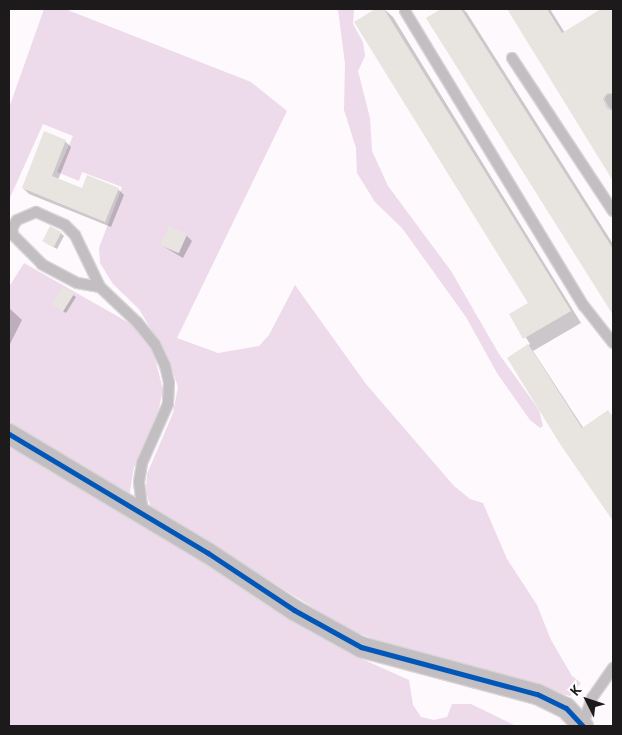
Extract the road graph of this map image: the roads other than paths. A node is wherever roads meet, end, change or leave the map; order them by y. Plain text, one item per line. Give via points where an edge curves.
1 (405, 11) dead end
2 (512, 58) dead end
3 (613, 211) edge
4 (100, 287) junction
5 (613, 343) edge
6 (9, 434) edge
7 (143, 514) junction
8 (613, 668) edge
9 (583, 725) edge

1 - 5 lane via 584,306
2 - 3 lane
4 - 4 lane via 76,235 65,225 36,212 17,220 12,228 13,234 42,264 62,277
4 - 7 lane via 155,344 169,383 168,404 142,463 139,482
6 - 7 street
7 - 9 street via 294,610 361,647 536,694 566,708
8 - 9 lane via 592,698

